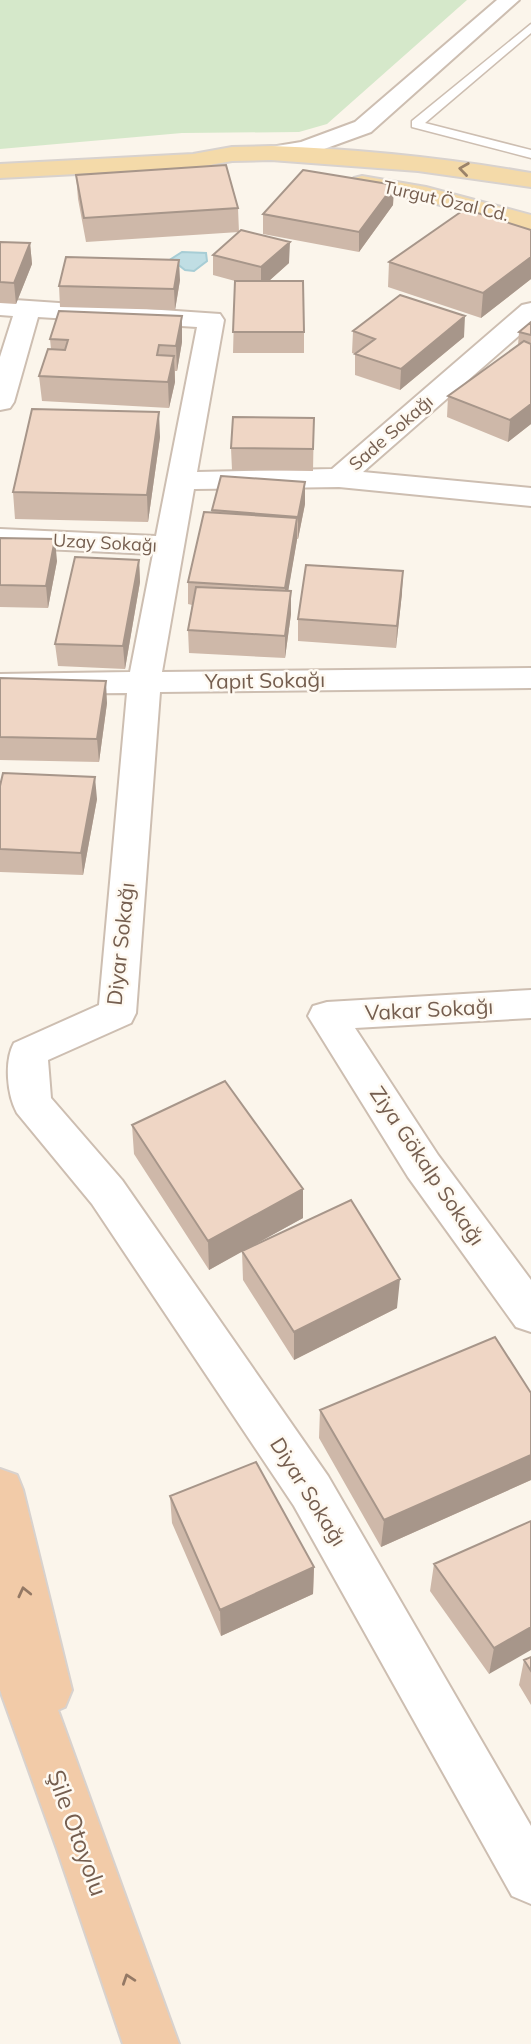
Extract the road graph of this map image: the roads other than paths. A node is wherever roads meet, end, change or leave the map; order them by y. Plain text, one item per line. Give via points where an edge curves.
1 (509, 0) edge
2 (531, 27) edge
3 (363, 127) junction
4 (279, 152) junction
5 (531, 154) edge
6 (193, 161) junction
7 (390, 162) junction
8 (0, 171) edge
9 (531, 180) edge
10 (531, 223) edge
11 (14, 308) edge
12 (531, 311) edge
13 (0, 402) edge
14 (339, 478) junction
15 (181, 481) junction
16 (531, 497) edge
17 (0, 538) edge
18 (169, 546) junction
19 (531, 678) edge
20 (144, 682) junction
21 (0, 684) edge
22 (531, 1004) edge
23 (327, 1016) joint
24 (531, 1314) edge
25 (0, 1490) edge
26 (0, 1622) edge
27 (84, 1849) junction
28 (531, 1877) edge
29 (150, 2044) edge

1 - 3 street
2 - 5 lane via 415,124
3 - 4 street via 305,148
3 - 7 street via 369,147
4 - 6 main road, Turgut Özal Cd. via 215,155
4 - 7 main road, Turgut Özal Cd.
6 - 8 main road, Turgut Özal Cd.
6 - 10 main road, Turgut Özal Cd. via 223,170 402,188
9 -> 7 main road, Turgut Özal Cd.
11 - 13 street
11 - 15 street, Diyar Sokağı via 211,320
12 - 14 street, Sade Sokağı
14 - 15 street, Sade Sokağı
14 - 16 street
15 - 18 street, Diyar Sokağı
17 - 18 street, Uzay Sokağı
18 - 20 street, Diyar Sokağı
19 - 20 street, Yapıt Sokağı
20 - 21 street, Yapıt Sokağı
20 - 28 street, Diyar Sokağı via 117,1013 28,1053 31,1102 107,1192 311,1491
22 - 23 street, Vakar Sokağı
23 - 24 street, Ziya Gökalp Sokağı via 423,1166
27 -> 25 highway
26 - 27 highway, Şile Otoyolu
29 -> 27 highway, Şile Otoyolu

